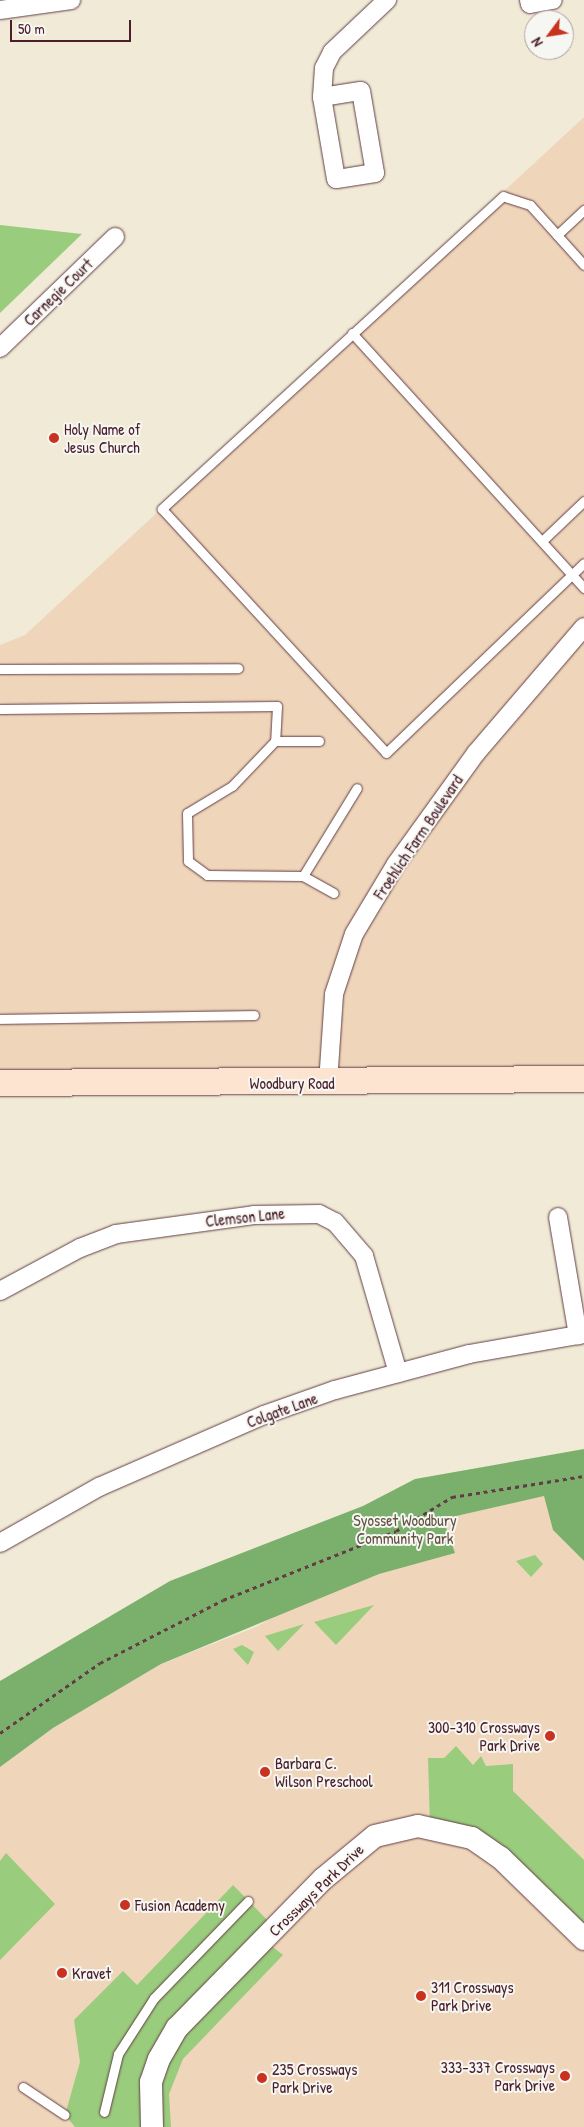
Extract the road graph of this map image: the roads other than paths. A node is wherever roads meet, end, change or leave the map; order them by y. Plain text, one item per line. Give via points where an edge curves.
1 (71, 0) edge
2 (387, 0) edge
3 (529, 0) edge
4 (553, 0) edge
5 (0, 10) edge
6 (322, 97) junction
7 (584, 210) edge
8 (558, 235) junction
9 (116, 237) dead end
10 (584, 265) edge
11 (352, 333) junction
12 (0, 348) edge
13 (584, 501) edge
14 (542, 541) junction
15 (584, 564) edge
16 (572, 574) junction
17 (584, 588) edge
18 (584, 627) edge
19 (238, 668) dead end
20 (0, 669) edge
21 (0, 709) edge
22 (275, 741) junction
23 (319, 741) dead end
24 (357, 788) dead end
25 (304, 876) junction
26 (334, 893) dead end
27 (254, 1015) dead end
28 (0, 1019) edge
29 (584, 1079) edge
30 (328, 1082) junction
31 (0, 1083) edge
32 (558, 1217) dead end
33 (0, 1291) edge
34 (581, 1334) edge
35 (398, 1373) junction
36 (0, 1543) edge
37 (248, 1901) dead end
38 (584, 1939) edge
39 (23, 2087) dead end
40 (104, 2112) dead end
41 (65, 2115) dead end
42 (152, 2127) edge

1 - 5 street
2 - 6 street via 332,52 324,68
3 - 4 street via 530,4
6 - 6 street via 336,179 375,173 361,91
7 - 8 lane
8 - 10 lane
8 - 11 lane via 530,206 503,196
9 - 12 street, Carnegie Court
11 - 14 lane
11 - 16 lane via 162,509 350,717 386,753
13 - 14 lane
14 - 16 lane
15 - 16 lane
16 - 17 lane
18 - 30 street, Froehlich Farm Boulevard via 476,753 396,864 354,934 334,994
19 - 20 lane
21 - 22 lane via 277,706
22 - 23 lane
22 - 25 lane via 232,786 186,813 188,860 207,875
24 - 25 lane
25 - 26 lane
27 - 28 lane
29 - 30 main road, Woodbury Road
30 - 31 main road, Woodbury Road
32 - 34 street
33 - 35 street, Clemson Lane via 80,1248 116,1234 254,1215 319,1214 336,1222 364,1256
34 - 35 street, Colgate Lane via 468,1354
35 - 36 street, Colgate Lane via 335,1390 191,1444 99,1487
37 - 40 lane via 154,1998 118,2054
38 - 42 street, Crossways Park Drive via 501,1858 472,1838 418,1826 375,1836 323,1879 177,2028 159,2059 152,2082
39 - 41 lane

